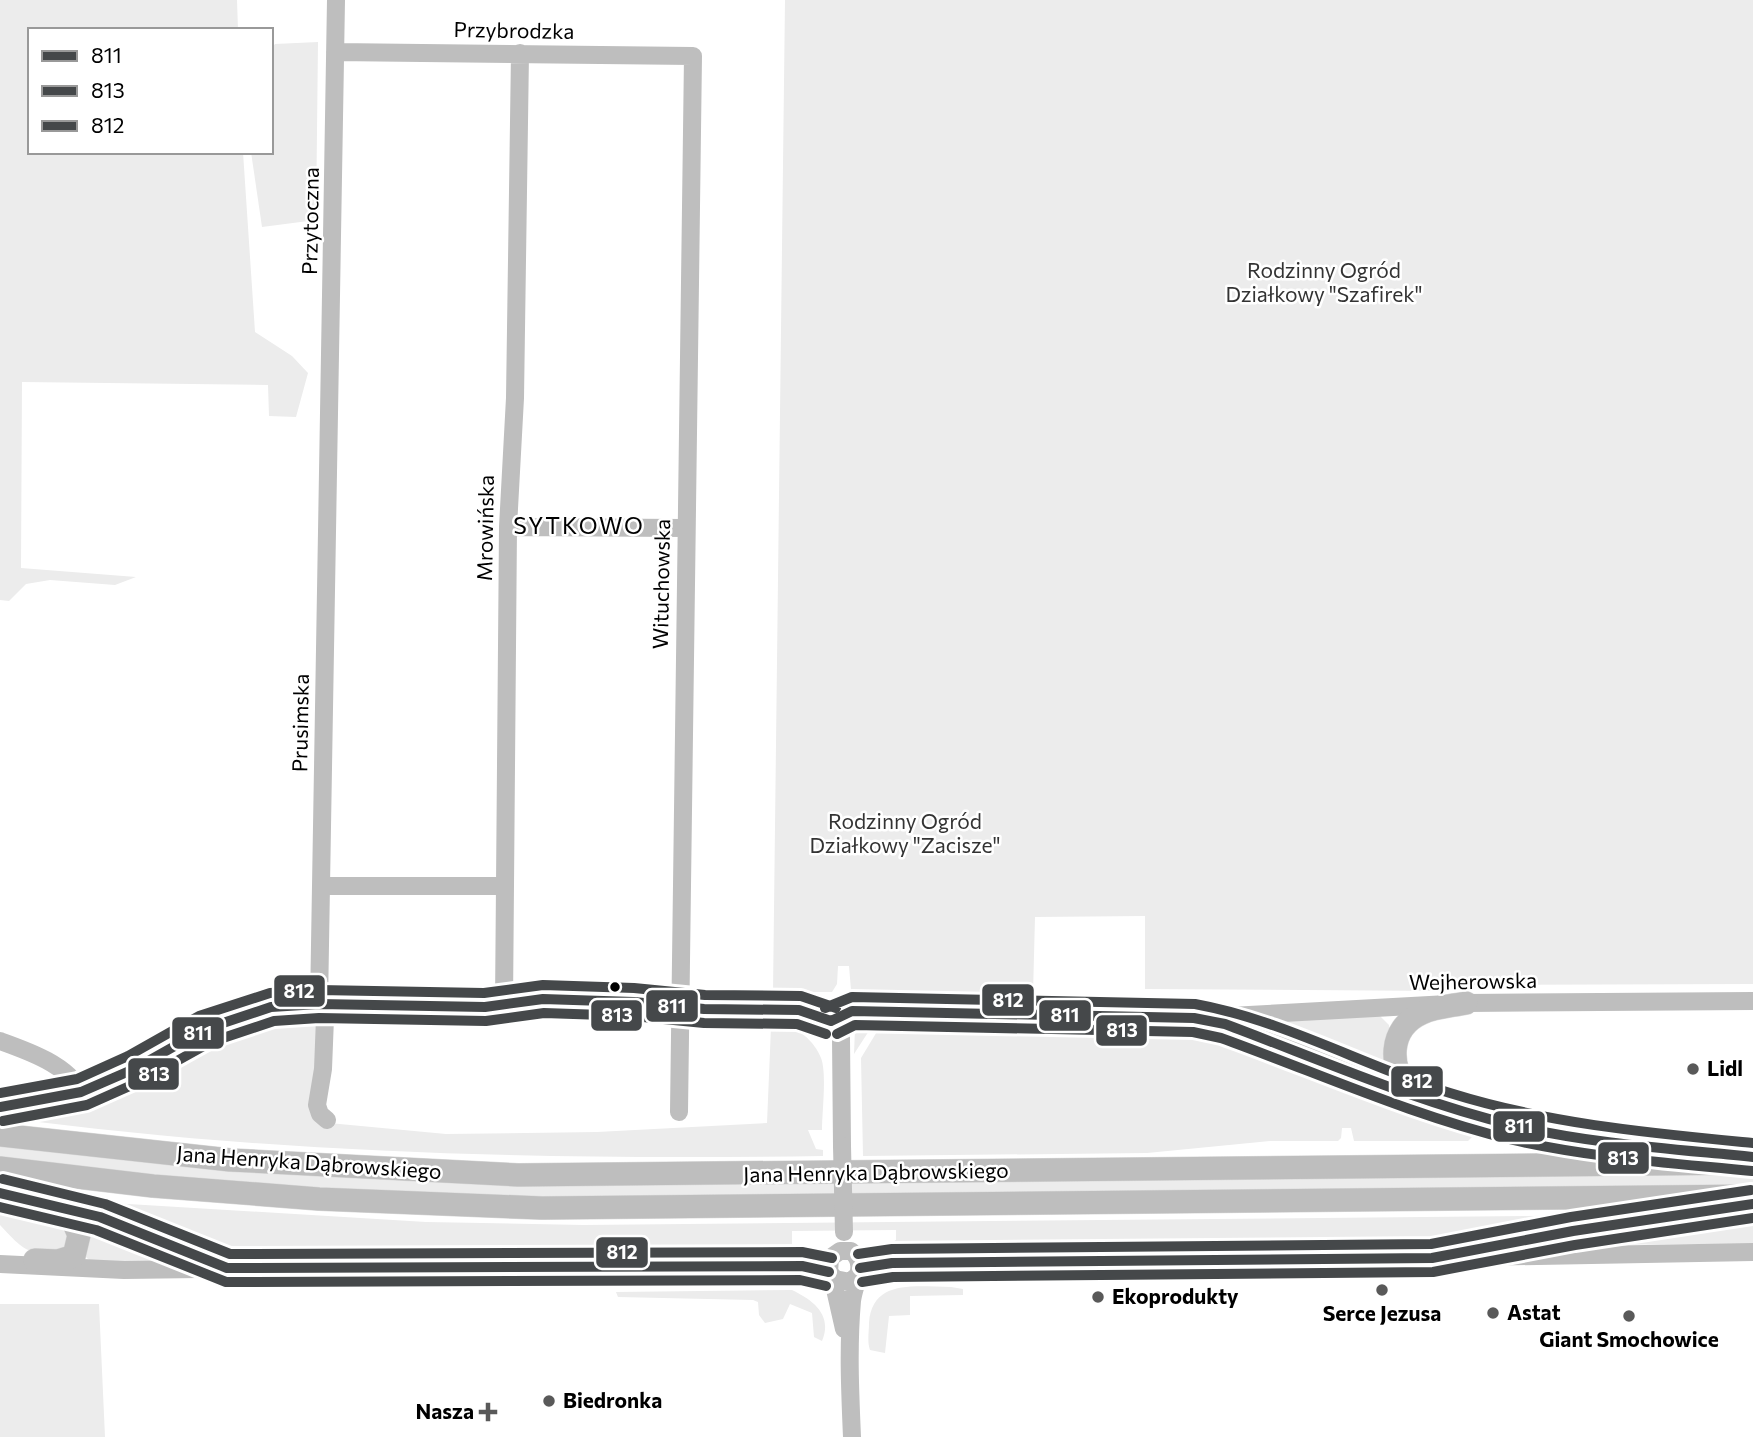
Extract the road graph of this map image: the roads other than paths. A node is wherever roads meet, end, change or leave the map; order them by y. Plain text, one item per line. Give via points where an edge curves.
1 (336, 0) edge
2 (335, 52) junction
3 (520, 53) junction
4 (693, 57) joint
5 (328, 444) joint
6 (508, 527) junction
7 (685, 528) junction
8 (322, 886) junction
9 (505, 886) junction
10 (1753, 1001) edge
11 (1466, 1003) junction
12 (504, 1004) junction
13 (679, 1007) junction
14 (322, 1011) junction
15 (1194, 1018) junction
16 (831, 1021) junction
17 (0, 1041) edge
18 (1411, 1092) junction
19 (81, 1093) junction
20 (0, 1107) edge
21 (678, 1112) dead end
22 (327, 1120) dead end
23 (0, 1135) edge
24 (1753, 1157) edge
25 (1753, 1163) edge
26 (0, 1168) edge
27 (0, 1193) edge
28 (1753, 1196) edge
29 (1753, 1204) edge
30 (68, 1210) junction
31 (844, 1241) junction
32 (1753, 1252) edge
33 (1432, 1258) junction
34 (35, 1260) dead end
35 (0, 1264) edge
36 (227, 1268) junction
37 (859, 1272) junction
38 (831, 1274) junction
39 (849, 1357) junction
40 (852, 1437) edge

1 - 2 street, Przytoczna
2 - 3 street, Przybrodzka
2 - 5 street, Przytoczna
3 - 4 street, Przybrodzka
3 - 6 street, Mrowińska via 515,398
4 - 7 street, Wituchowska
5 - 8 street, Prusimska
6 - 7 street
6 - 9 street, Mrowińska
7 - 13 street, Wituchowska
8 - 9 street
8 - 14 street, Prusimska
9 - 12 street, Mrowińska
10 - 11 street, Wejherowska
11 - 15 street, Wejherowska
11 - 18 main road via 1420,1014 1400,1033 1394,1062
12 - 13 street via 543,999
12 - 14 street
13 - 16 street via 799,1010
13 - 21 street, Wituchowska
14 - 19 street via 271,1007 238,1016
14 - 22 street, Prusimska via 323,1069 317,1105
15 - 16 street, Wejherowska via 852,1011
15 - 18 main road via 1225,1024
16 - 31 street, bridge via 842,1038
17 - 19 street via 63,1072 75,1080
18 - 24 main road via 1502,1122 1558,1134
19 - 20 main road
23 - 25 main road, Jana Henryka Dąbrowskiego via 243,1161 518,1175
26 - 28 main road, Jana Henryka Dąbrowskiego via 319,1199 528,1207
27 - 30 main road
29 - 33 main road via 1599,1226
30 - 34 main road via 79,1236 74,1256
30 - 36 main road via 100,1217
31 - 37 street via 856,1255
31 - 38 street via 830,1258
32 - 33 street
33 - 37 street via 892,1263
35 - 36 street via 83,1270
36 - 38 street via 802,1266
37 - 38 street via 845,1282
37 - 39 street via 852,1299
38 - 39 street
39 - 40 street

